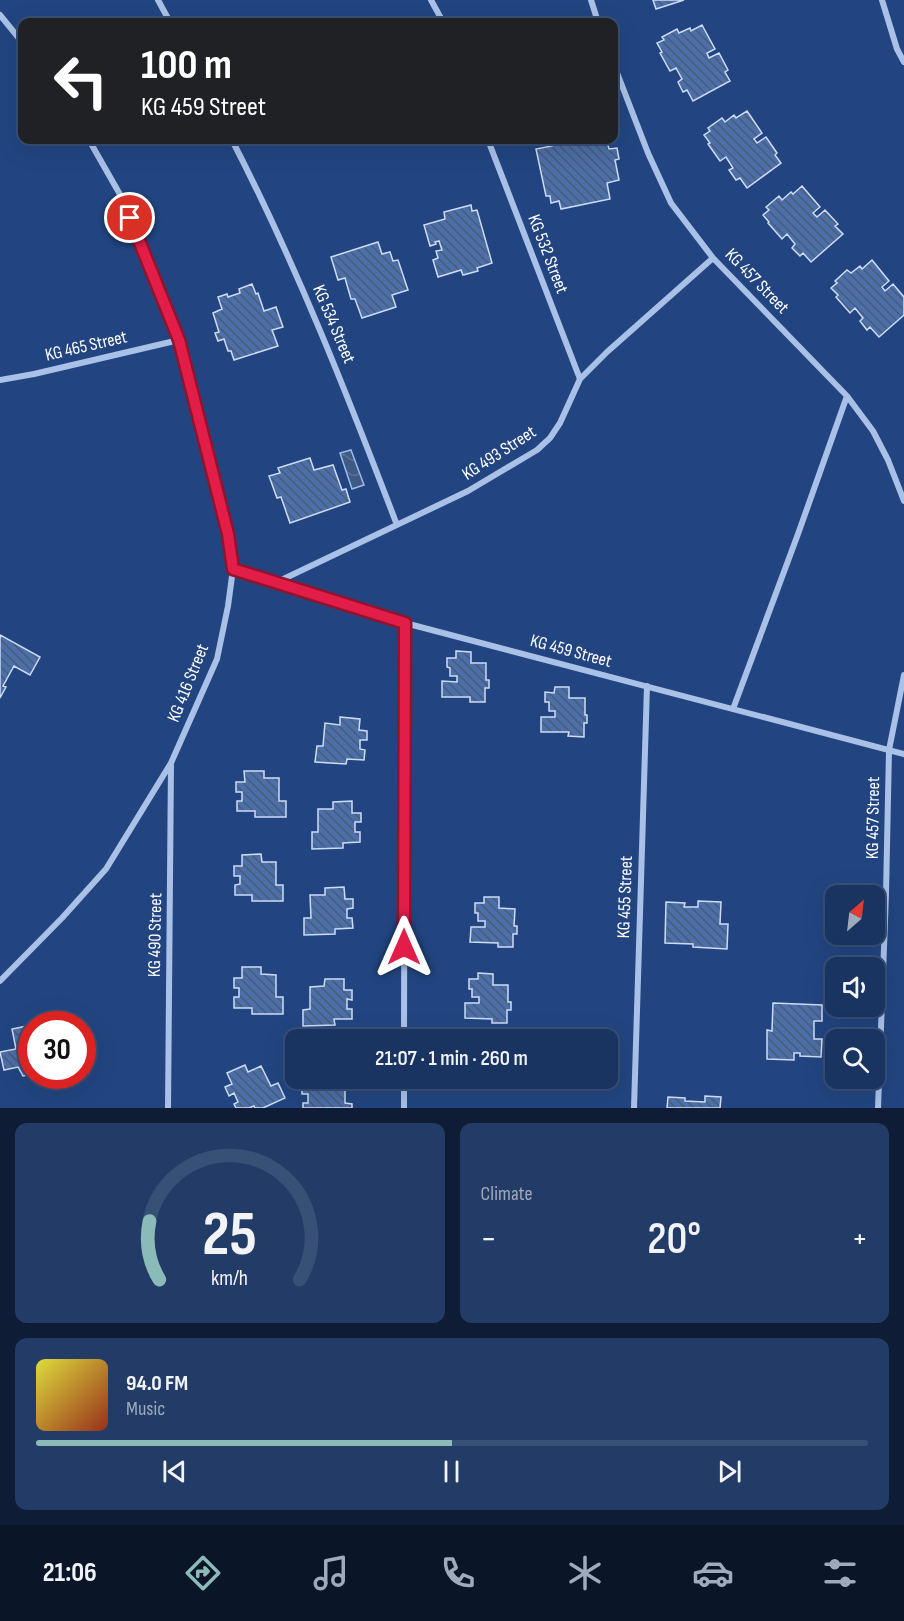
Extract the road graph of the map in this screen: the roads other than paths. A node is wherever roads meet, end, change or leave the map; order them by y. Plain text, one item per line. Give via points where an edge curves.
1 (158, 0) edge
2 (431, 0) edge
3 (591, 0) edge
4 (882, 0) edge
5 (0, 15) edge
6 (168, 18) edge
7 (441, 18) edge
8 (597, 18) edge
9 (18, 37) edge
10 (904, 62) edge
11 (618, 75) edge
12 (92, 144) edge
13 (234, 144) edge
14 (490, 144) edge
15 (713, 258) junction
16 (179, 340) junction
17 (580, 379) junction
18 (0, 380) edge
19 (847, 396) junction
20 (904, 501) edge
21 (397, 525) junction
22 (233, 569) junction
23 (275, 583) junction
24 (405, 623) junction
25 (904, 675) edge
26 (647, 686) junction
27 (733, 709) junction
28 (889, 750) junction
29 (904, 754) edge
30 (171, 763) junction
31 (0, 981) edge
32 (404, 1029) edge
33 (404, 1089) edge
34 (168, 1108) edge
35 (404, 1108) edge
36 (634, 1108) edge
37 (878, 1108) edge

1 - 6 street
2 - 7 street
3 - 8 street
4 - 10 street
5 - 9 street
11 - 15 street, KG 457 Street via 671,203
12 - 16 street, KG 416 Street via 122,198
13 - 21 street, KG 534 Street via 291,261
14 - 17 street, KG 532 Street
15 - 17 street, KG 493 Street
15 - 19 street, KG 457 Street
16 - 18 street, KG 465 Street
16 - 22 street, KG 416 Street via 228,534
17 - 21 street, KG 493 Street via 560,423 537,450 468,491
19 - 20 street, KG 457 Street via 873,431
19 - 27 street
21 - 23 street, KG 493 Street
22 - 23 street, KG 459 Street
22 - 30 street, KG 416 Street via 217,659
23 - 24 street, KG 459 Street
24 - 26 street, KG 459 Street
24 - 32 street
25 - 28 street, KG 457 Street
26 - 27 street, KG 459 Street
26 - 36 street, KG 455 Street
27 - 28 street, KG 459 Street
28 - 29 street, KG 459 Street
28 - 37 street, KG 457 Street
30 - 31 street, KG 416 Street via 106,869
30 - 34 street, KG 490 Street
33 - 35 street

